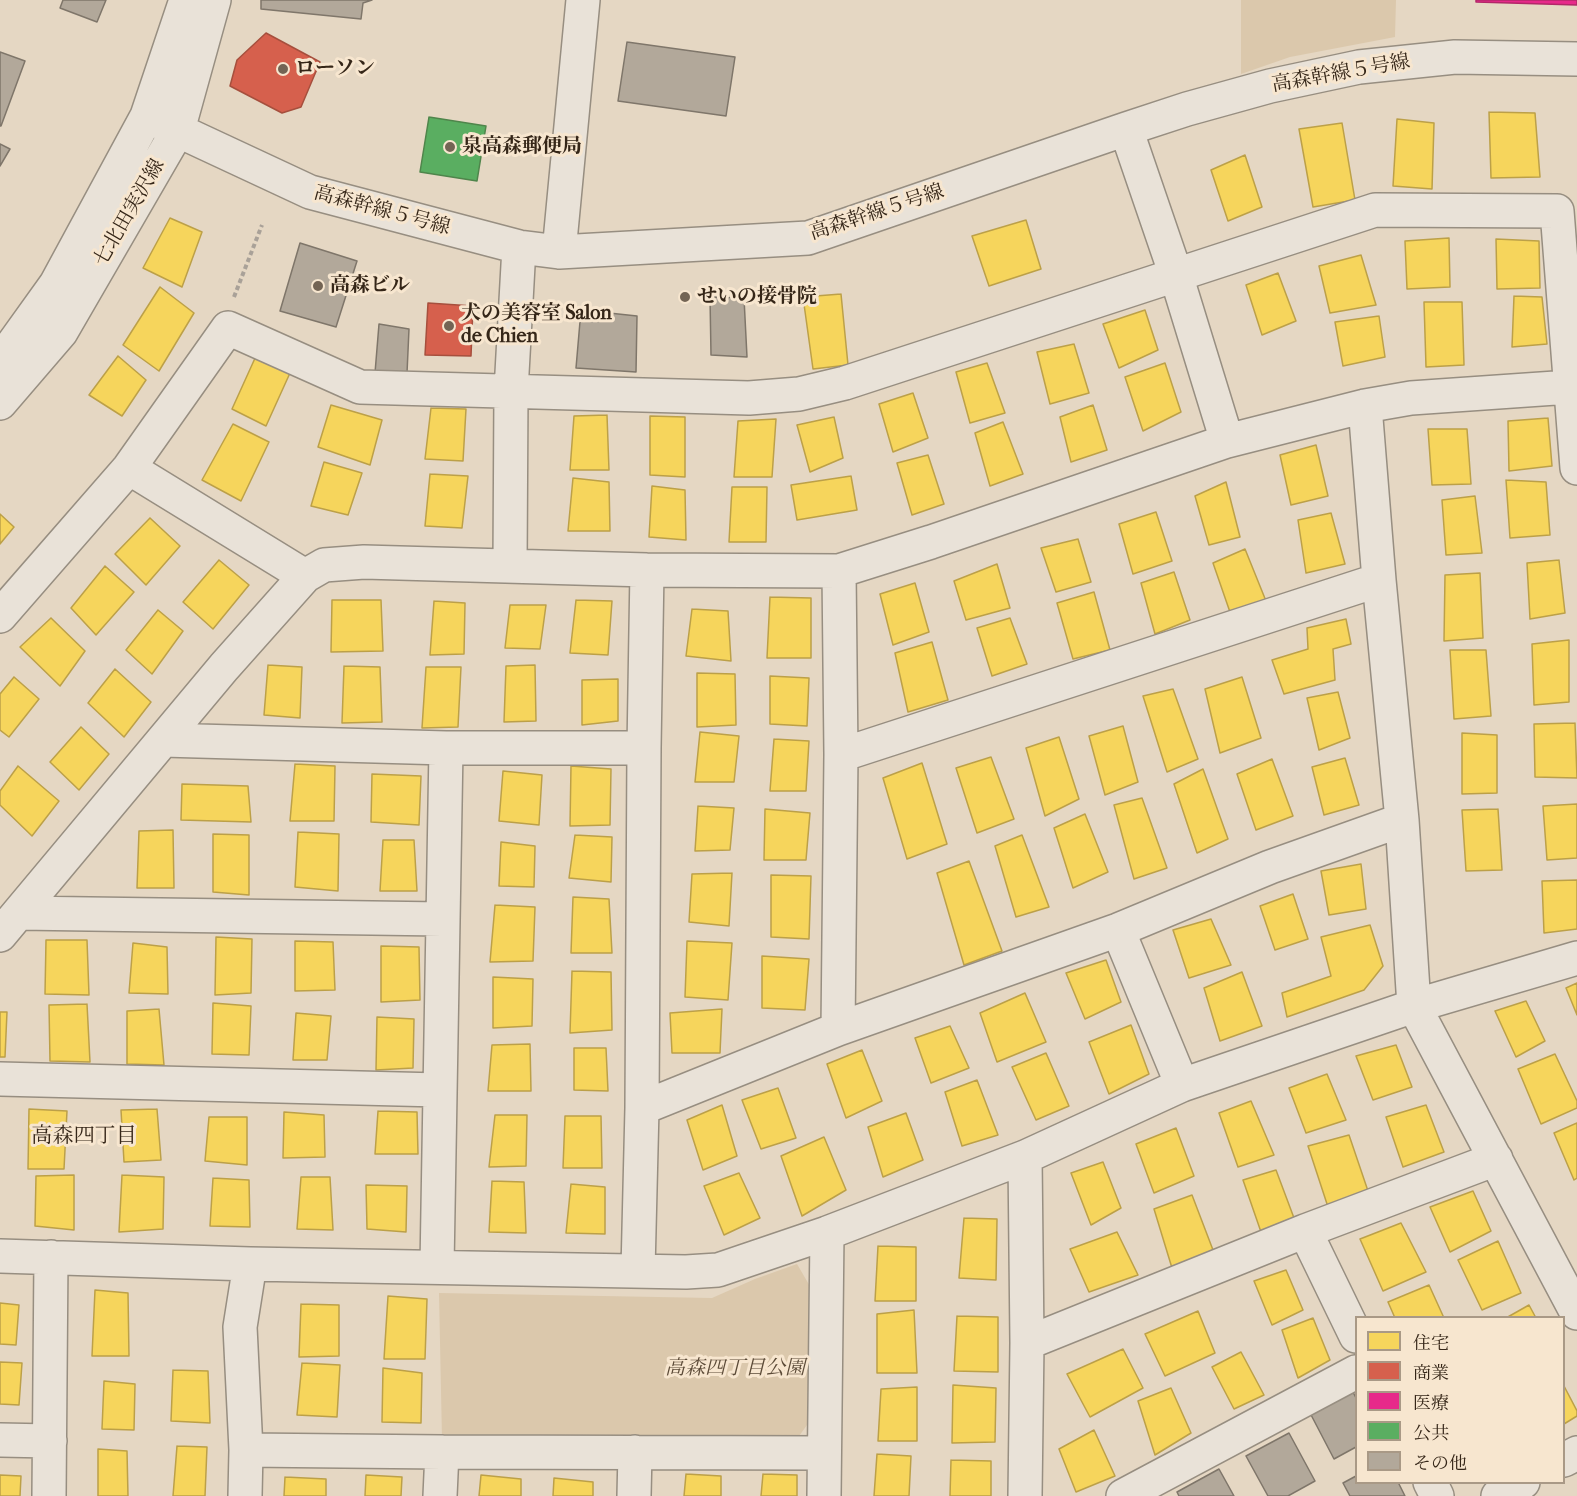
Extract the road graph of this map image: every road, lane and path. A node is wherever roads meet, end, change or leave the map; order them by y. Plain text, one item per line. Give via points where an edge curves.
1 (186, 0) edge
2 (214, 0) edge
3 (583, 0) edge
4 (1577, 59) edge
5 (147, 116) junction
6 (1126, 129) junction
7 (178, 130) junction
8 (261, 225) dead end
9 (519, 247) junction
10 (559, 252) junction
11 (1176, 275) junction
12 (228, 328) junction
13 (0, 362) edge
14 (1570, 387) junction
15 (511, 391) junction
16 (0, 403) edge
17 (1365, 406) junction
18 (1227, 441) junction
19 (129, 468) junction
20 (1577, 468) edge
21 (510, 566) junction
22 (647, 570) junction
23 (839, 571) junction
24 (305, 576) junction
25 (1379, 580) junction
26 (0, 616) edge
27 (163, 740) junction
28 (446, 748) junction
29 (644, 748) junction
30 (841, 756) junction
31 (1402, 820) junction
32 (442, 918) junction
33 (9, 924) edge
34 (1118, 930) junction
35 (1577, 958) edge
36 (1414, 1006) junction
37 (838, 1029) junction
38 (0, 1079) edge
39 (1182, 1085) junction
40 (439, 1090) junction
41 (642, 1108) junction
42 (1025, 1157) junction
43 (1496, 1159) junction
44 (1305, 1231) junction
45 (827, 1233) junction
46 (0, 1256) edge
47 (51, 1257) junction
48 (250, 1264) junction
49 (437, 1266) junction
50 (638, 1270) junction
51 (1577, 1312) edge
52 (1355, 1334) edge
53 (1027, 1343) junction
54 (1355, 1373) edge
55 (0, 1440) edge
56 (50, 1441) junction
57 (246, 1450) junction
58 (442, 1452) junction
59 (635, 1452) junction
60 (824, 1452) junction
61 (1519, 1484) edge
62 (49, 1496) edge
63 (245, 1496) edge
64 (440, 1496) edge
65 (634, 1496) edge
66 (824, 1496) edge
67 (1024, 1496) edge
68 (1123, 1496) edge
69 (1498, 1496) edge

1 - 5 street
2 - 7 street, 七北田実沢線
3 - 10 street
4 - 6 street, 高森幹線５号線 via 1455,57 1359,67 1270,86
5 - 7 street, 高森幹線５号線
5 - 13 street via 56,284
6 - 10 street, 高森幹線５号線 via 808,238
6 - 11 street
7 - 9 street, 高森幹線５号線 via 310,192
7 - 16 street, 七北田実沢線 via 61,332
8 - 12 path via 226,318
9 - 10 street, 高森幹線５号線
9 - 15 street
11 - 14 street via 1375,210 1557,211
11 - 15 street via 845,383 799,394 749,398
11 - 18 street
12 - 15 street via 360,387
12 - 19 street
14 - 17 street via 1411,398
14 - 20 street
15 - 21 street
17 - 18 street
17 - 25 street
18 - 23 street
19 - 24 street
19 - 26 street
21 - 22 street
21 - 24 street via 364,562 324,565
22 - 23 street
22 - 29 street
23 - 30 street
24 - 27 street
25 - 30 street
25 - 31 street
27 - 28 street
27 - 33 street
28 - 29 street
28 - 32 street
29 - 41 street
30 - 37 street
31 - 34 street via 1270,867
31 - 36 street
32 - 33 street
32 - 40 street
34 - 37 street
34 - 39 street
35 - 36 street
36 - 39 street
36 - 43 street
37 - 41 street
38 - 40 street
39 - 42 street
40 - 49 street
41 - 50 street
42 - 45 street
42 - 53 street
43 - 44 street
43 - 51 street
44 - 52 street
44 - 53 street
45 - 50 street via 718,1270
45 - 60 street
46 - 47 street
47 - 48 street
47 - 56 street
48 - 49 street
48 - 57 street via 240,1327
49 - 50 street
53 - 67 street
54 - 68 street
55 - 56 street
56 - 62 street
57 - 58 street
57 - 63 street
58 - 59 street
58 - 64 street
59 - 60 street
59 - 65 street
60 - 66 street
61 - 69 street

